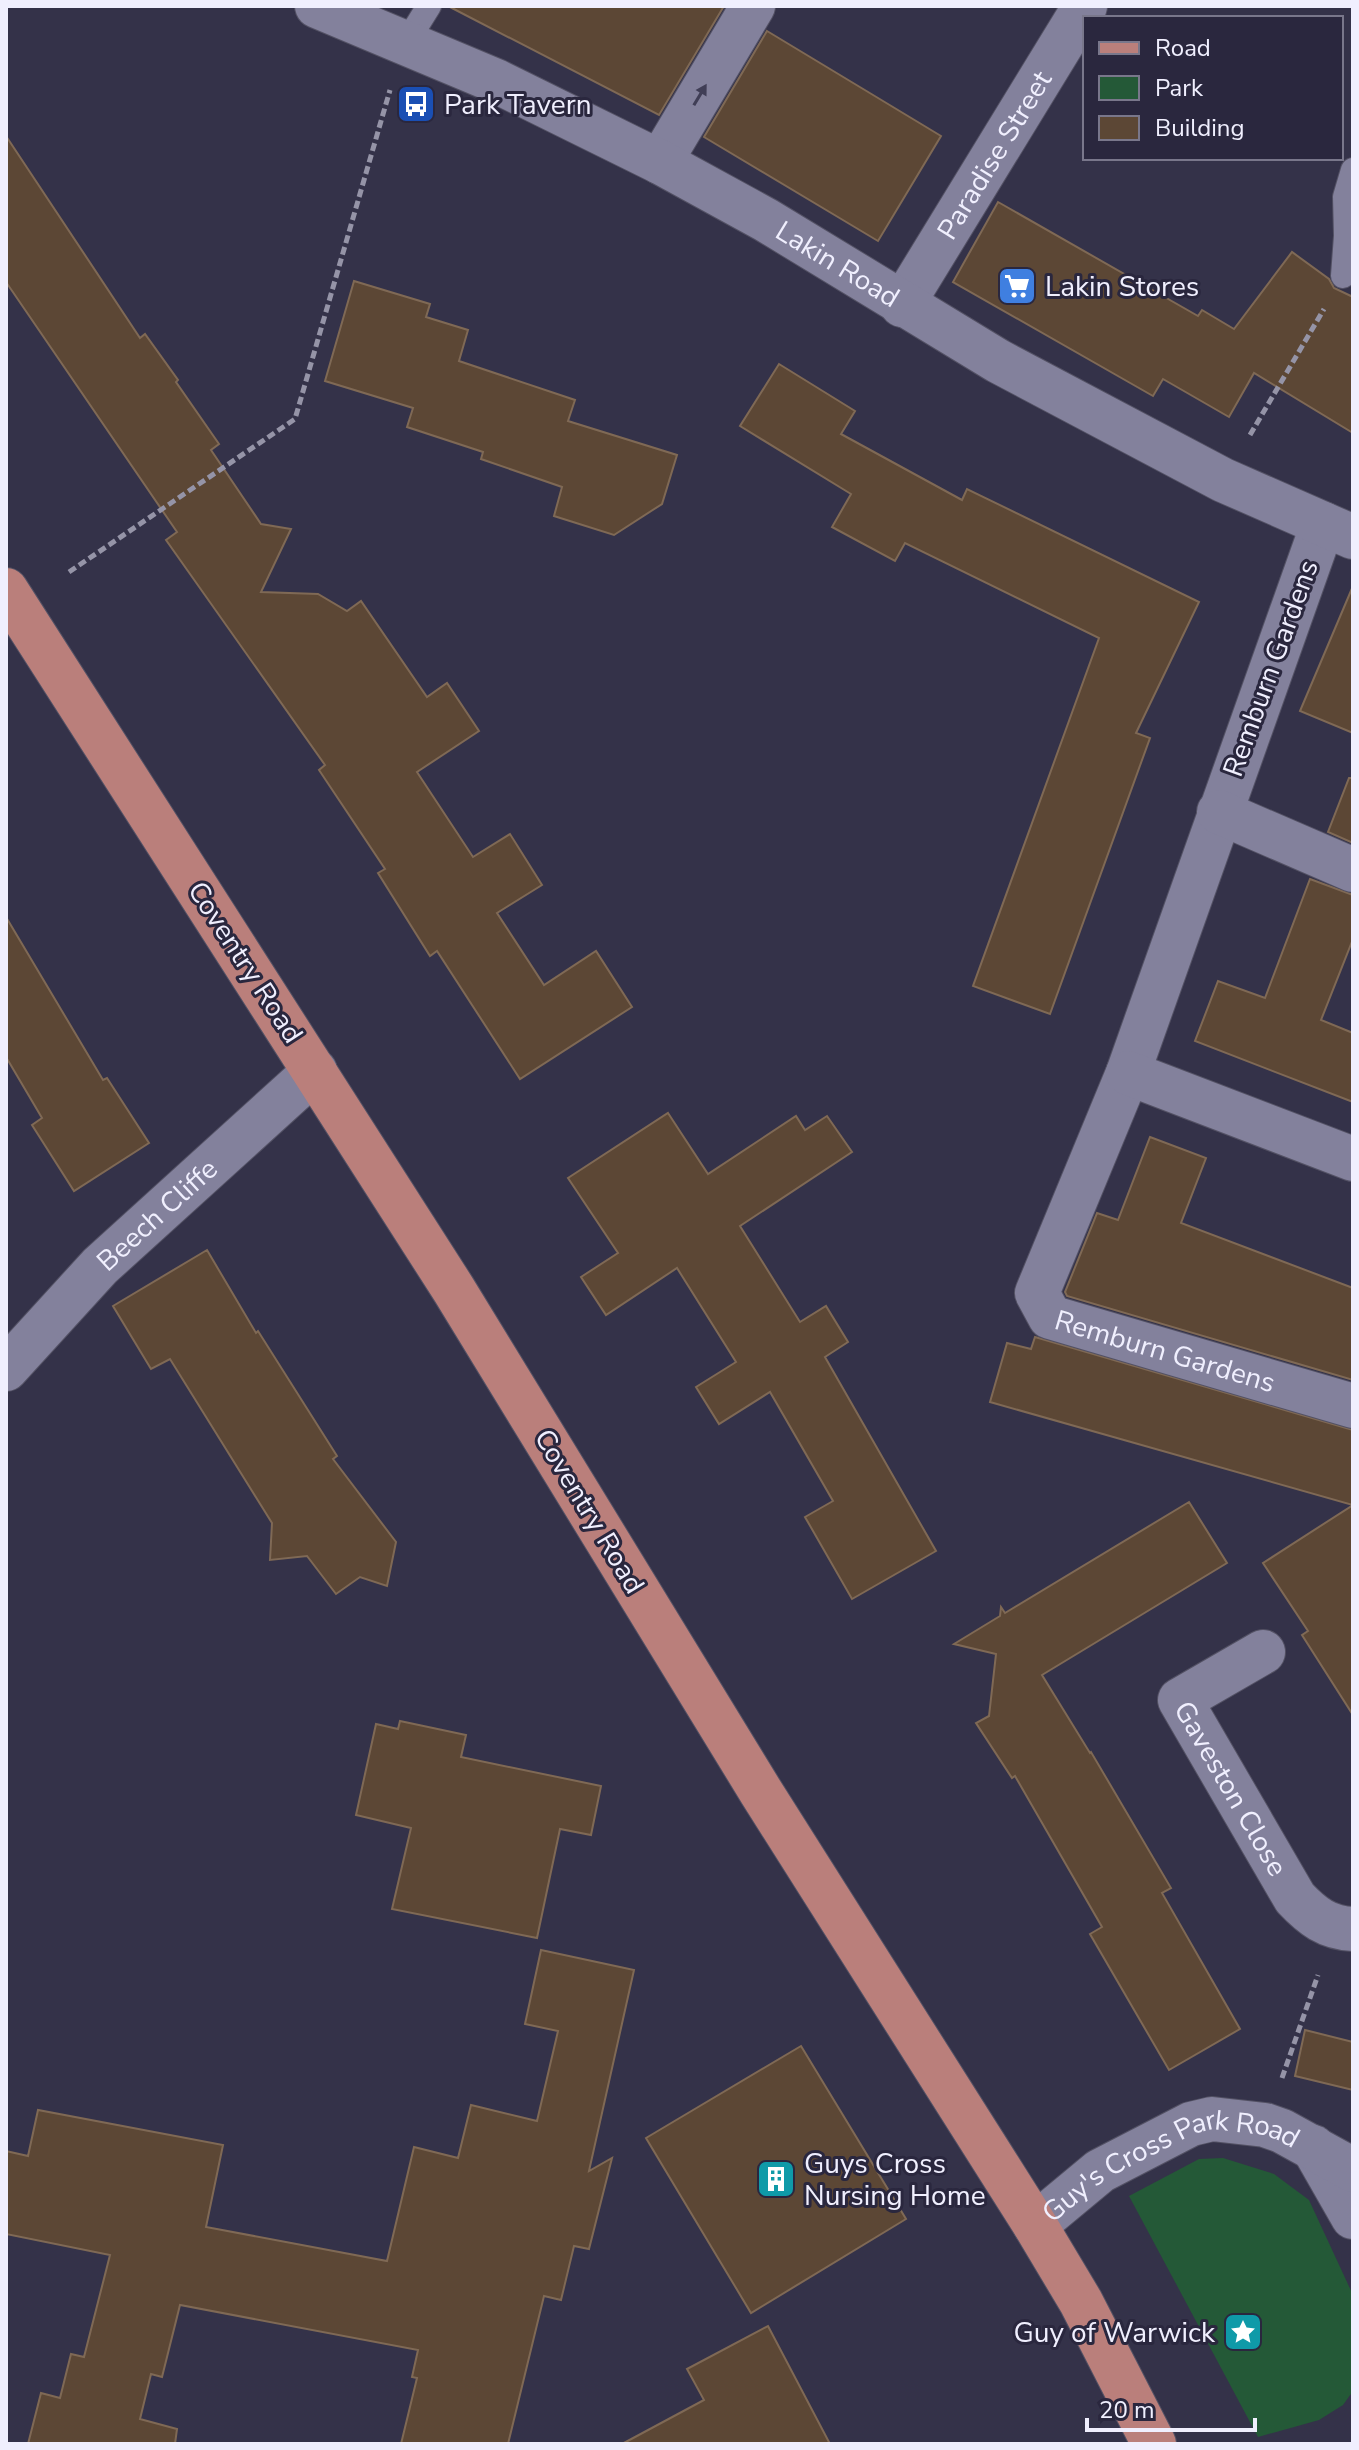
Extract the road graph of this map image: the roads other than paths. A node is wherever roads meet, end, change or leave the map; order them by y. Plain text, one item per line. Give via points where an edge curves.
1 (317, 6) edge
2 (429, 6) edge
3 (753, 6) edge
4 (1085, 6) edge
5 (406, 43) junction
6 (660, 162) junction
7 (1353, 170) edge
8 (1343, 276) road end
9 (902, 305) junction
10 (1338, 530) edge
11 (6, 590) edge
12 (1219, 812) junction
13 (1353, 870) edge
14 (315, 1071) junction
15 (1128, 1073) junction
16 (1353, 1159) edge
17 (6, 1369) edge
18 (1353, 1406) edge
19 (1263, 1652) dead end
20 (1353, 1929) edge
21 (1311, 2145) junction
22 (1353, 2170) edge
23 (1353, 2217) edge
24 (1035, 2225) junction
25 (1154, 2444) edge

1 - 5 street, Lakin Road
2 - 5 lane
6 -> 3 street
4 - 9 street, Paradise Street
5 - 6 street, Lakin Road
6 - 9 street, Lakin Road
7 - 8 lane via 1345,197
9 - 10 street, Lakin Road via 1223,480
10 - 12 street, Remburn Gardens
11 - 14 main road, Coventry Road
12 - 13 street, Remburn Gardens
12 - 15 street, Remburn Gardens
14 - 17 street, Beech Cliffe via 100,1266
14 - 24 main road, Coventry Road
15 - 16 street
15 - 18 street, Remburn Gardens via 1037,1293 1050,1317
19 - 20 street, Gaveston Close via 1180,1700 1295,1898 1334,1928
21 - 22 street, Guy's Cross Park Road
21 - 23 street, Guy's Cross Park Road
21 - 24 street, Guy's Cross Park Road via 1265,2125 1212,2119 1191,2124 1100,2171
24 - 25 main road, Coventry Road

